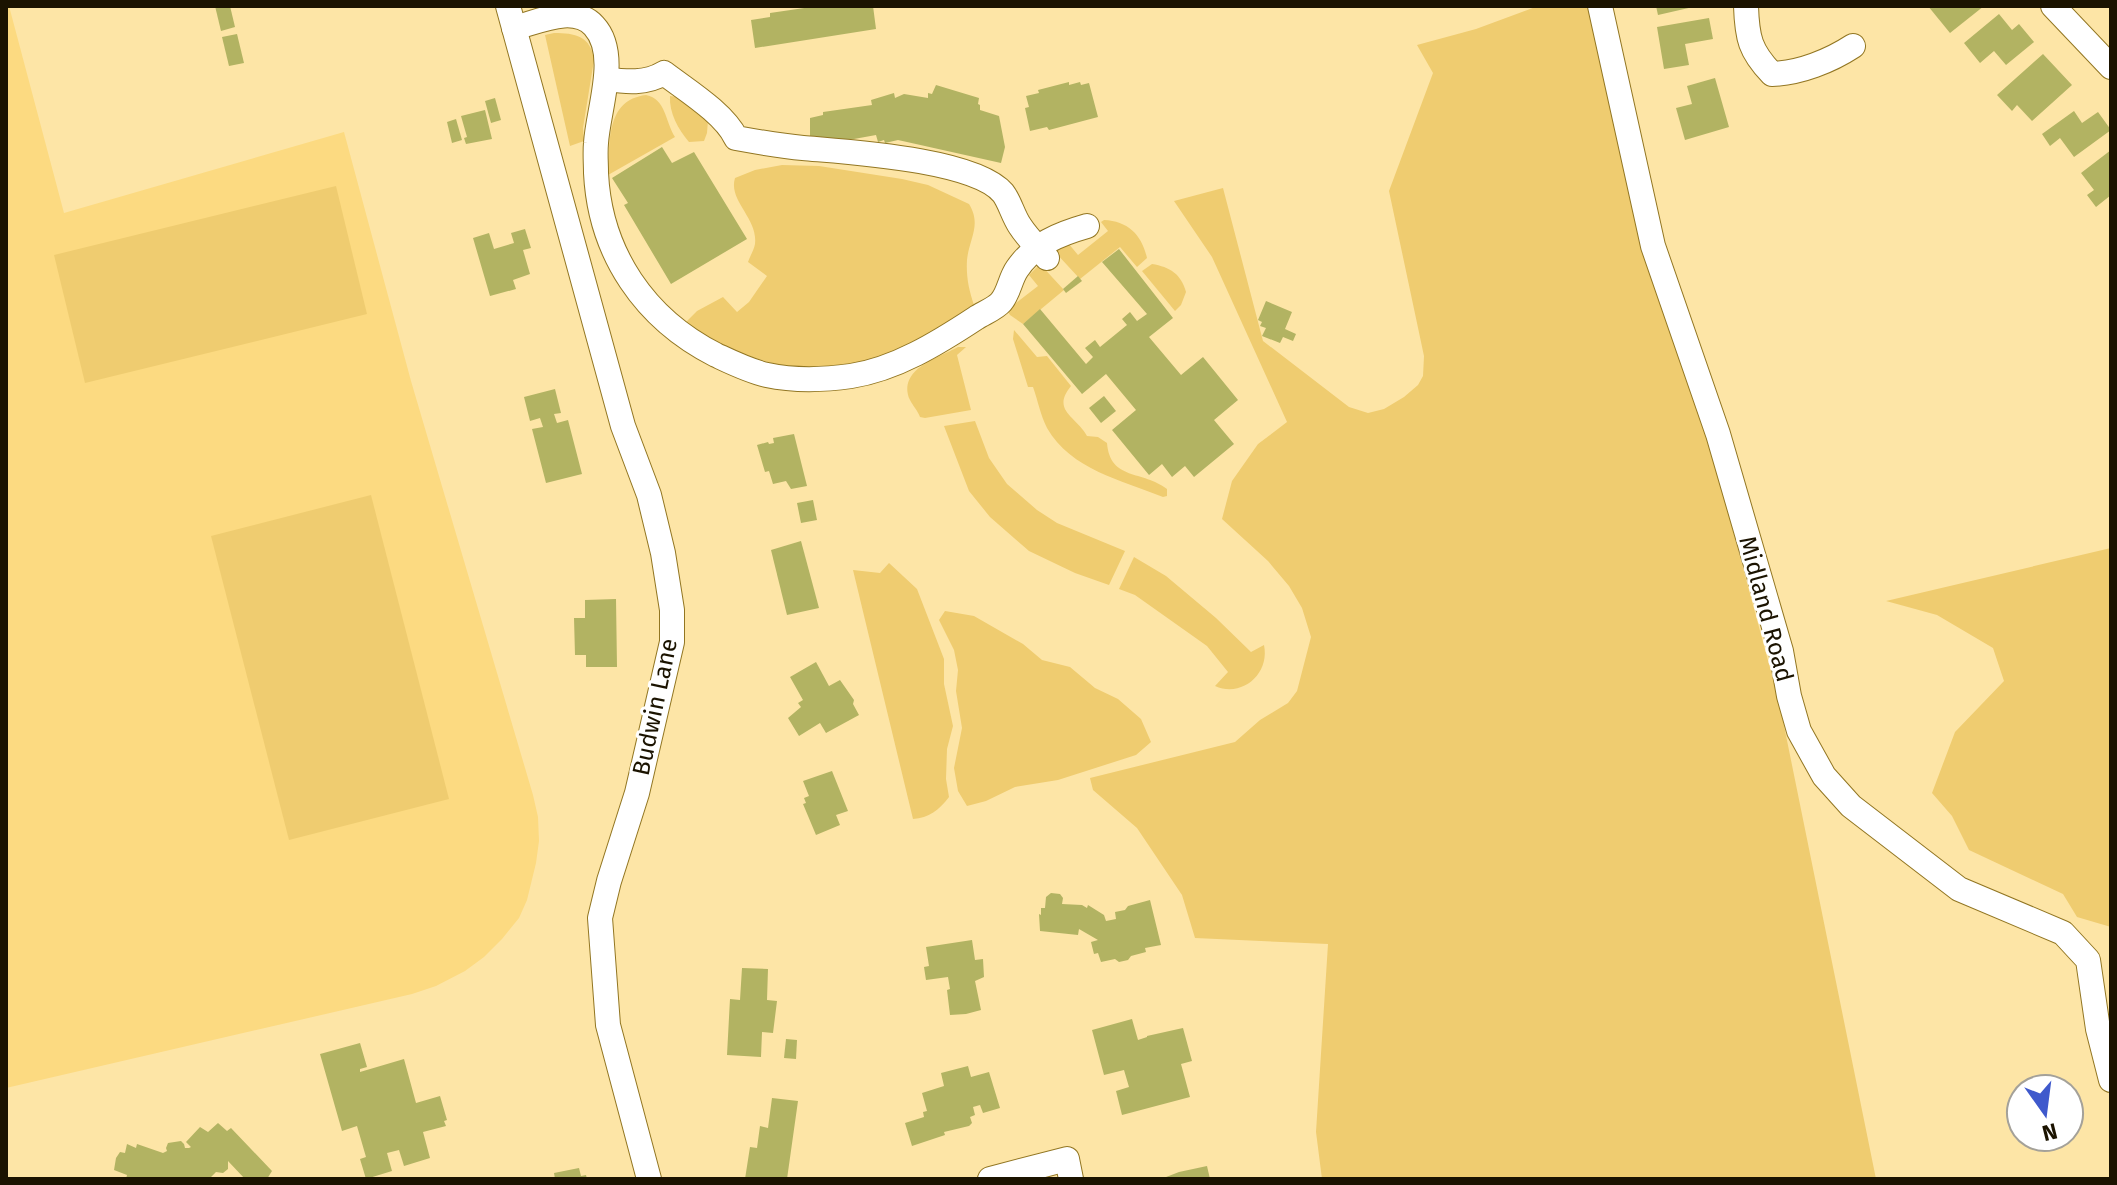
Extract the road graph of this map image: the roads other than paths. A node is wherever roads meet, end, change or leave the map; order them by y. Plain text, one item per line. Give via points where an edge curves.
1 (1600, 6) edge
2 (1746, 6) edge
3 (2053, 6) edge
4 (511, 17) edge
5 (1853, 46) dead end
6 (2111, 67) edge
7 (606, 79) junction
8 (1087, 226) dead end
9 (1043, 253) junction
10 (2111, 1080) edge
11 (1069, 1169) edge
12 (649, 1179) edge
13 (990, 1179) edge

1 - 10 street, Midland Road via 1653,246 1718,434 1799,731 1824,776 1851,806 1959,889 2063,933 2088,960
2 - 5 street via 1756,57 1772,74 1834,58
3 - 6 street
4 - 7 street via 586,19 606,49
4 - 12 street, Budwin Lane via 623,426 649,495 672,610 665,675 600,918 608,1025
7 - 9 street via 643,81 664,73 736,138 867,153 974,175 1003,194
7 - 9 street via 596,174 600,210 613,249 632,283 681,335 751,370 775,377 825,379 881,369 922,351 1001,302 1016,270
8 - 9 street via 1060,234
11 - 13 street

